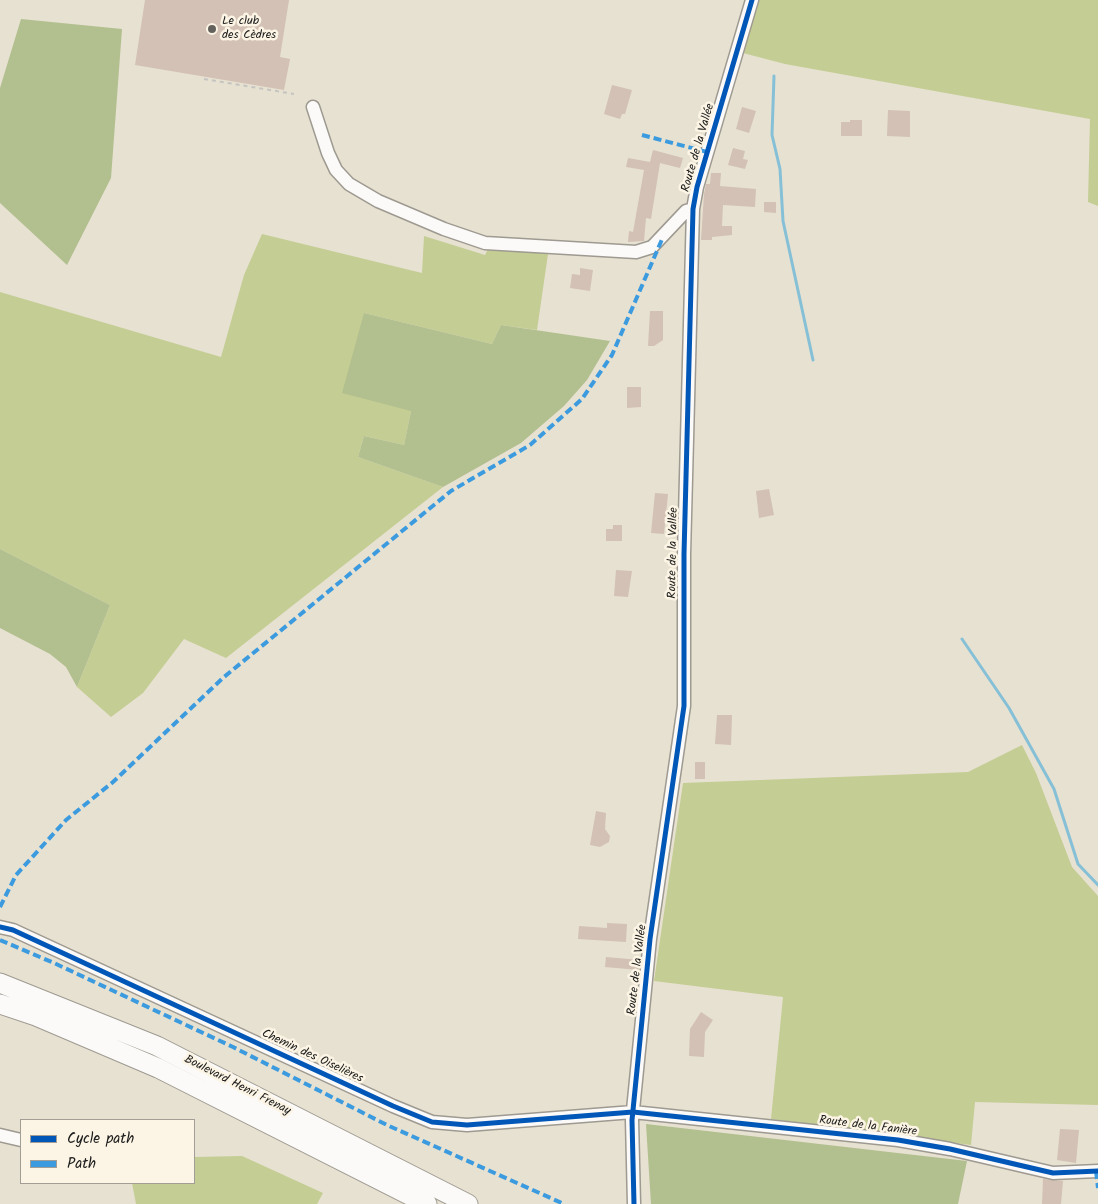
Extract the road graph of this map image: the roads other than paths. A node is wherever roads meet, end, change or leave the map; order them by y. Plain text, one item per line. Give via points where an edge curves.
1 (752, 0) edge
2 (313, 107) dead end
3 (693, 209) junction
4 (0, 928) edge
5 (0, 983) edge
6 (0, 1004) edge
7 (633, 1112) junction
8 (0, 1135) edge
9 (20, 1140) edge
10 (1098, 1171) edge
11 (427, 1204) edge
12 (468, 1204) edge
13 (634, 1204) edge

1 - 3 street, Route de la Vallée
2 - 3 street via 328,153 336,170 349,184 378,201 444,230 485,243 636,252 652,247 686,211
3 - 7 street, Route de la Vallée via 684,554 684,706 650,939
4 - 7 street, Chemin des Oiselières via 13,930 432,1122 467,1125
5 - 12 highway, Boulevard Henri Frenay via 157,1046
6 - 11 highway, Boulevard Henri Frenay via 158,1068
7 - 10 street, Route de la Fanière via 898,1140 1054,1172
7 - 13 street, Route de la Vallée
8 - 9 street

